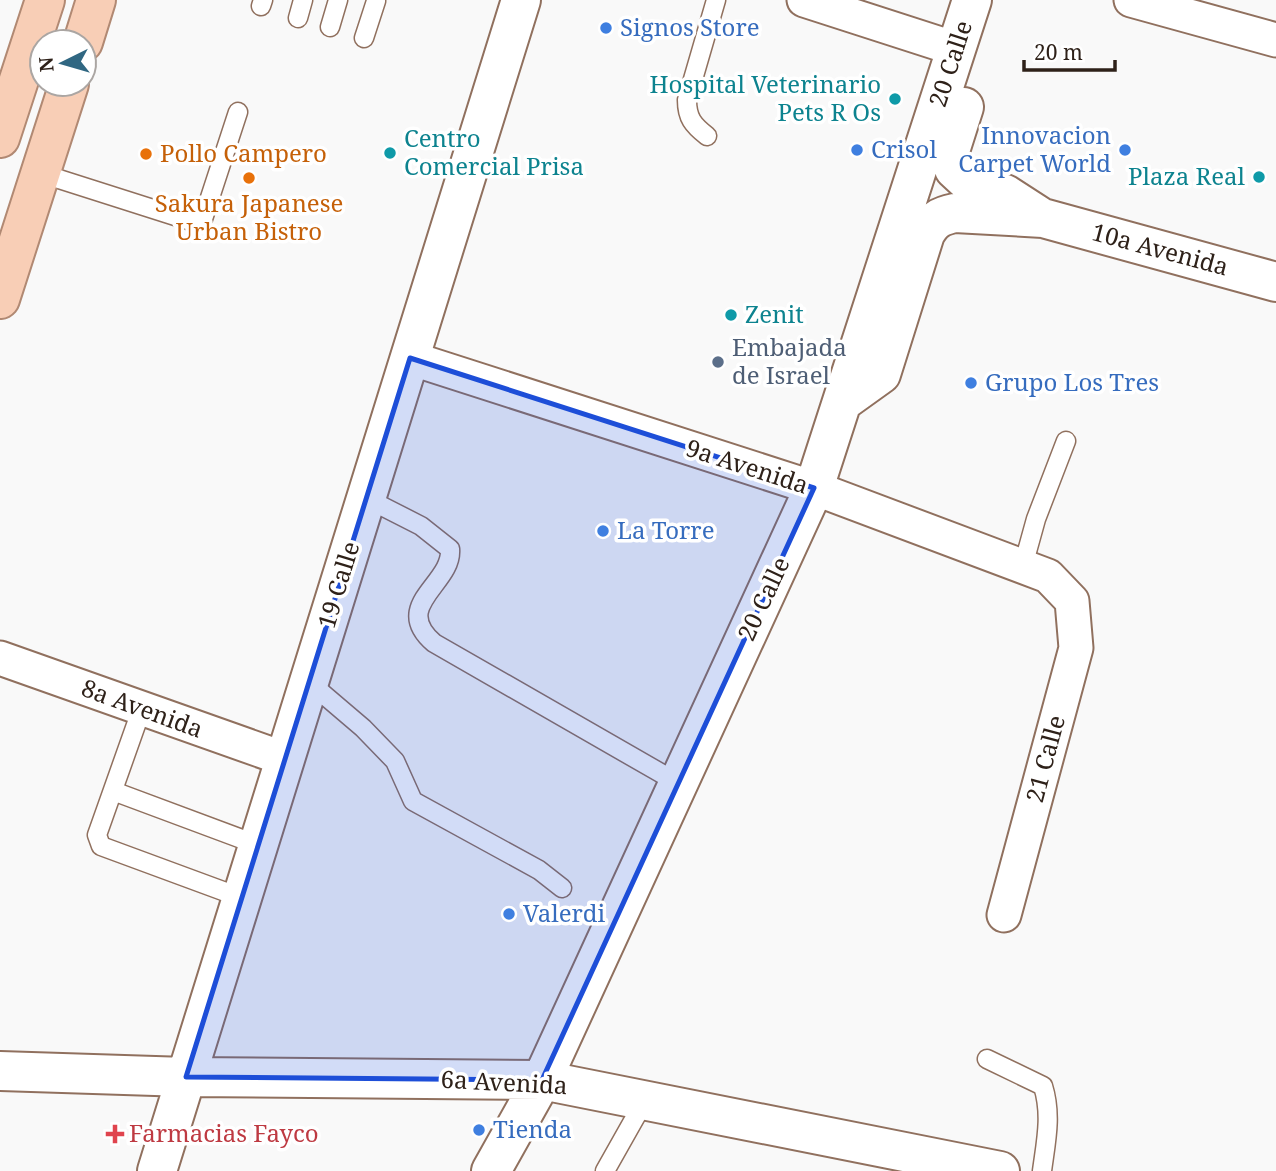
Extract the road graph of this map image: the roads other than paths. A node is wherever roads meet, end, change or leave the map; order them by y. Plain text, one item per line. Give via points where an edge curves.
1 (45, 0) edge
2 (96, 0) edge
3 (338, 0) edge
4 (521, 0) edge
5 (716, 0) edge
6 (804, 0) edge
7 (972, 0) edge
8 (988, 0) edge
9 (1131, 0) edge
10 (376, 1) edge
11 (330, 27) dead end
12 (87, 28) edge
13 (364, 37) dead end
14 (1276, 40) edge
15 (956, 49) junction
16 (64, 98) edge
17 (238, 112) dead end
18 (708, 136) dead end
19 (0, 138) edge
20 (40, 173) junction
21 (1043, 218) junction
22 (1276, 282) edge
23 (0, 299) edge
24 (410, 358) junction
25 (842, 402) junction
26 (1066, 441) dead end
27 (814, 488) junction
28 (366, 498) junction
29 (1023, 566) junction
30 (1072, 601) joint
31 (0, 658) edge
32 (309, 682) junction
33 (142, 708) junction
34 (285, 759) junction
35 (678, 783) junction
36 (113, 791) junction
37 (258, 845) junction
38 (562, 888) dead end
39 (242, 898) junction
40 (1004, 915) dead end
41 (987, 1059) dead end
42 (0, 1071) edge
43 (186, 1077) junction
44 (542, 1080) junction
45 (645, 1100) junction
46 (939, 1165) edge
47 (157, 1171) edge
48 (491, 1171) edge
49 (605, 1171) edge
50 (1000, 1171) edge
51 (1042, 1171) edge

1 - 19 highway
2 - 12 highway
3 - 11 lane
4 - 24 street, 19 Calle
5 - 18 lane via 687,100 692,124
6 - 15 street
7 - 15 street, 20 Calle
8 - 21 street, 10a Avenida via 988,29 950,151 954,169 960,177 1005,194
9 - 14 street
10 - 13 lane
15 - 25 street, 20 Calle
16 - 20 highway
17 - 20 lane via 202,222
20 - 23 highway
21 - 22 street, 10a Avenida
21 - 25 street, 10a Avenida via 955,213 932,222 881,374
24 - 27 street, 9a Avenida
24 - 28 street, 19 Calle
25 - 27 street, 20 Calle
26 - 29 lane
27 - 29 street, 9a Avenida
27 - 35 street, 20 Calle
28 - 32 street, 19 Calle
28 - 35 lane via 421,526 450,549 447,564 418,614 423,633
29 - 30 street, 9a Avenida via 1048,576
30 - 40 street, 21 Calle via 1076,648
31 - 33 street, 8a Avenida
32 - 34 street, 19 Calle
32 - 38 lane via 395,761 413,801 539,870
33 - 34 street, 8a Avenida
33 - 36 lane
34 - 37 street, 19 Calle
35 - 44 street, 20 Calle
36 - 37 lane
36 - 39 lane via 97,835 101,846
37 - 39 street, 19 Calle
39 - 43 street, 19 Calle
41 - 51 lane via 1043,1086 1049,1121
42 - 43 street, 6a Avenida
43 - 44 street, 6a Avenida
43 - 47 street, 19 Calle
44 - 45 street, 6a Avenida
44 - 48 street, 20 Calle
45 - 46 street, 6a Avenida
45 - 49 lane
46 - 50 street, 6a Avenida

